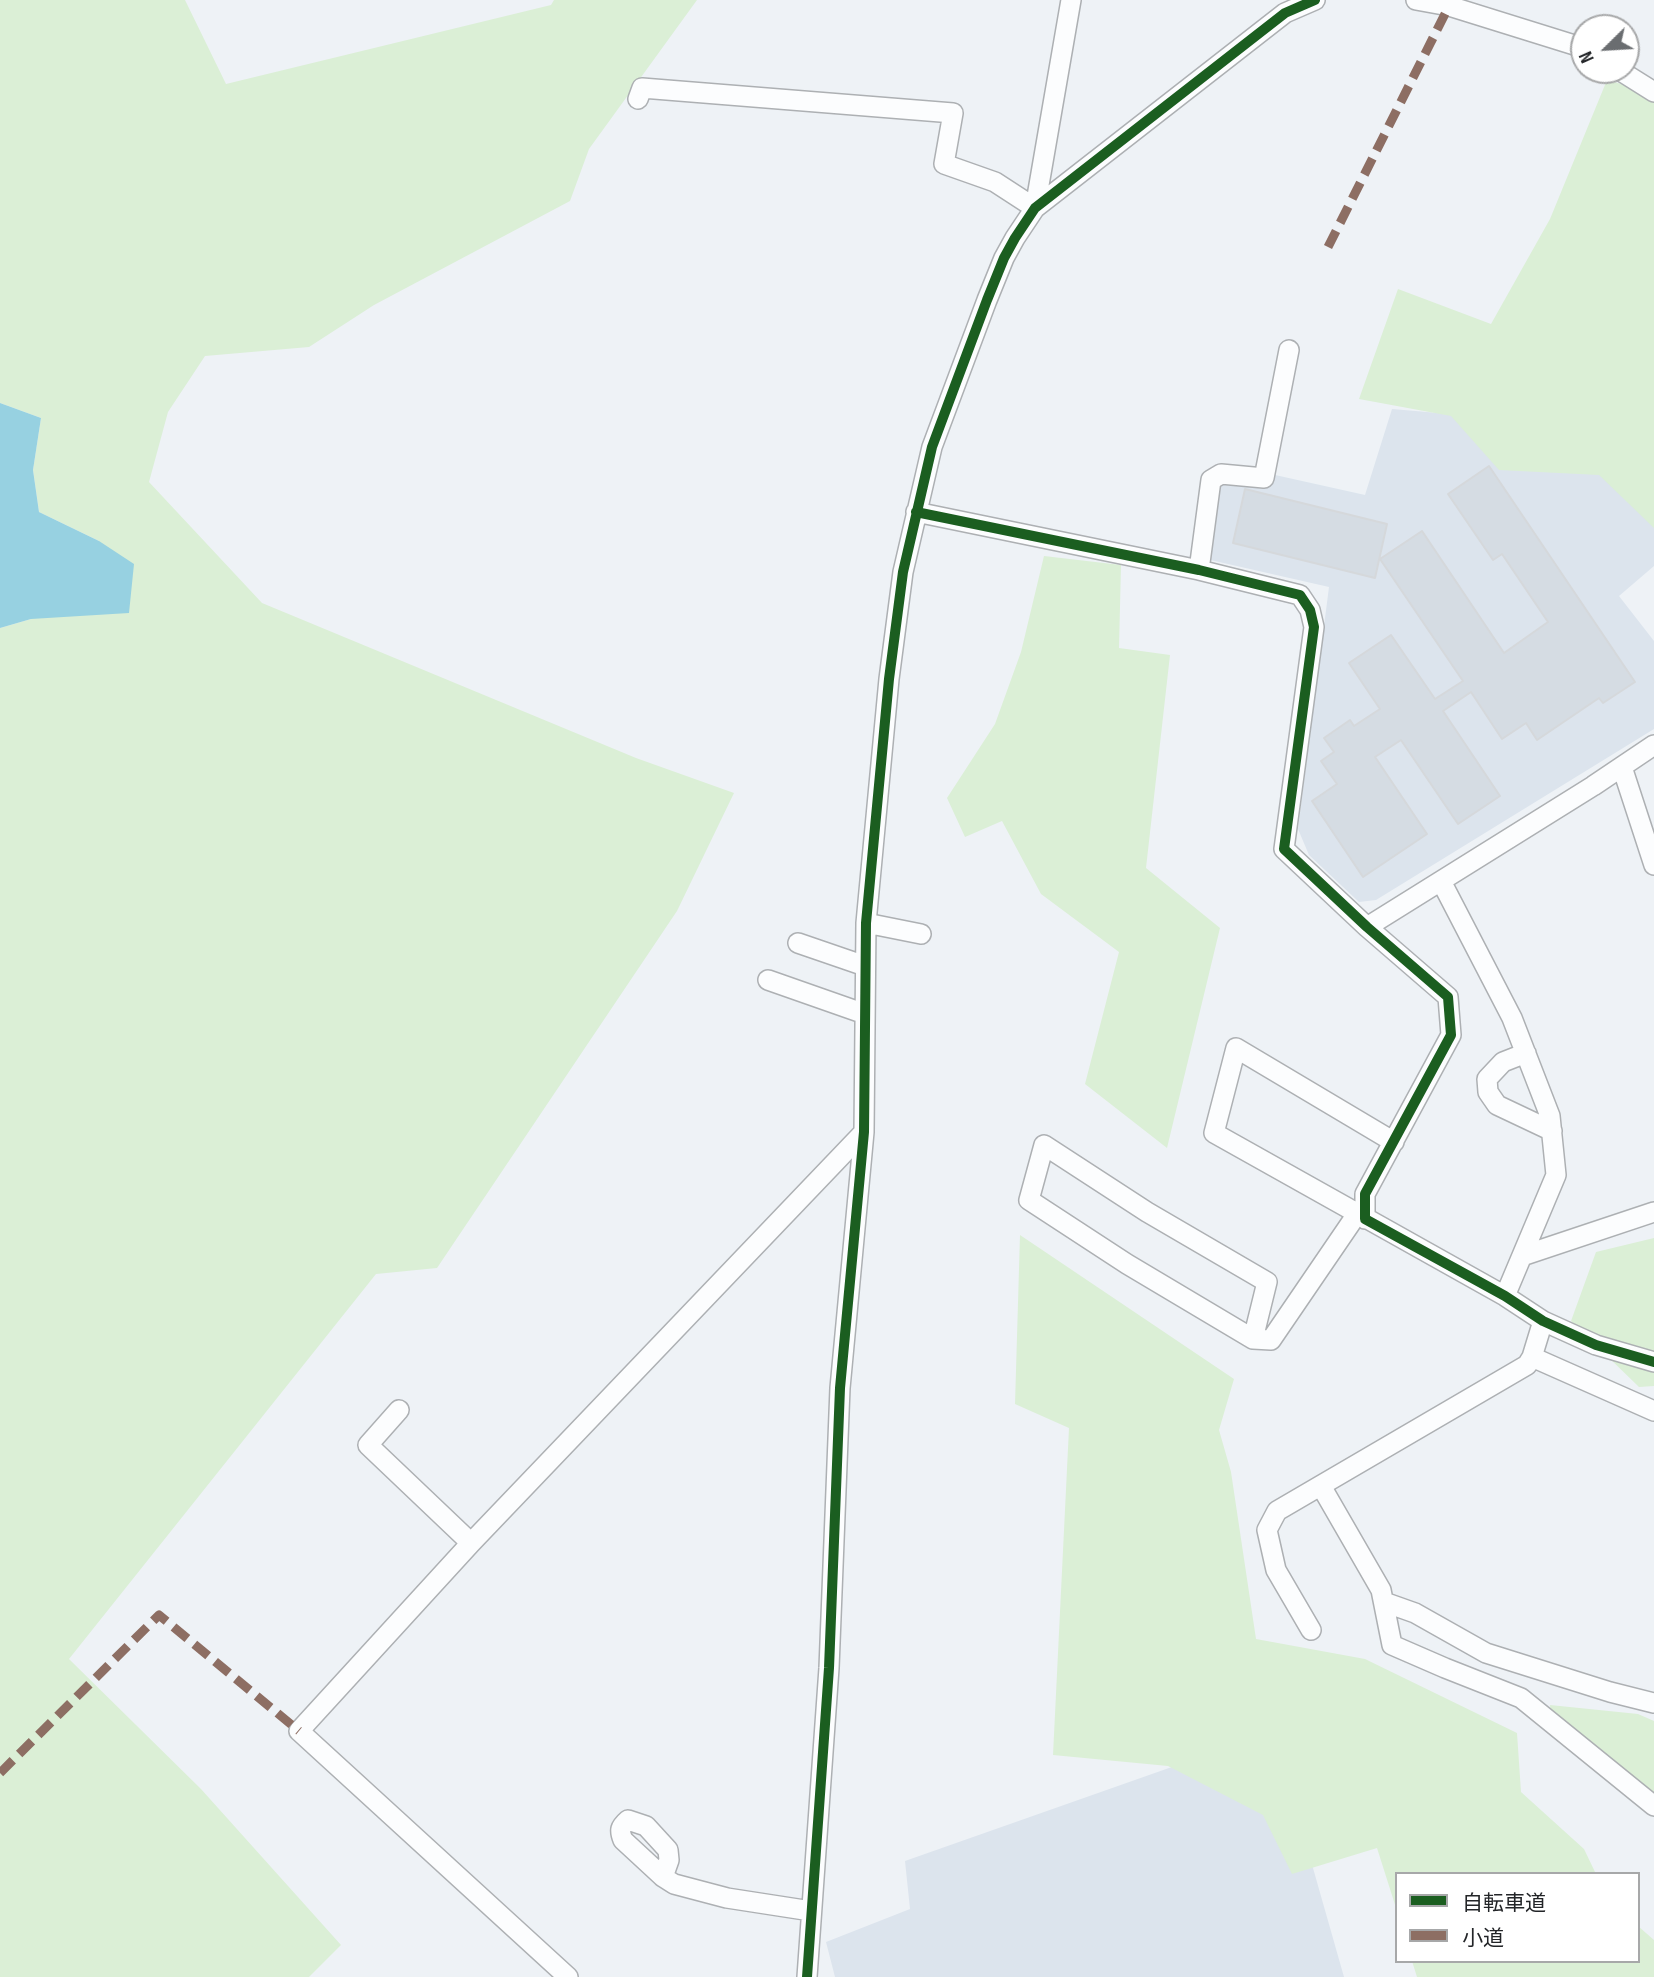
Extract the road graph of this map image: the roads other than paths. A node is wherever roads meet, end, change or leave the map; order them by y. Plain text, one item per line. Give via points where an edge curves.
1 (1071, 0) edge
2 (1416, 0) edge
3 (1308, 1) edge
4 (1570, 44) edge
5 (638, 99) dead end
6 (1035, 208) junction
7 (1289, 350) dead end
8 (916, 512) junction
9 (1199, 570) junction
10 (1654, 745) edge
11 (1622, 767) junction
12 (1654, 864) edge
13 (1441, 881) junction
14 (866, 923) junction
15 (1367, 928) junction
16 (921, 934) dead end
17 (798, 943) dead end
18 (865, 966) junction
19 (768, 980) dead end
20 (865, 1014) junction
21 (1526, 1053) junction
22 (1552, 1131) junction
23 (864, 1132) junction
24 (1394, 1142) junction
25 (1654, 1212) edge
26 (1361, 1216) junction
27 (1522, 1256) junction
28 (1505, 1296) junction
29 (1543, 1321) junction
30 (1253, 1339) junction
31 (1532, 1357) junction
32 (1654, 1362) edge
33 (399, 1410) dead end
34 (1654, 1411) edge
35 (1321, 1486) junction
36 (471, 1543) junction
37 (1384, 1602) junction
38 (1311, 1630) dead end
39 (1654, 1703) edge
40 (1654, 1806) edge
41 (663, 1877) dead end
42 (811, 1911) junction
43 (568, 1977) edge
44 (807, 1977) edge

1 - 6 street
2 - 4 street
3 - 6 street via 1285,13
5 - 6 street via 642,88 953,113 944,164 995,182
6 - 8 street via 1015,238 987,300 932,447
7 - 9 street via 1264,478 1221,474 1211,480
8 - 9 street
8 - 14 street via 889,679
9 - 15 street via 1300,595 1310,610 1314,626 1284,849
10 - 11 street
11 - 12 street
11 - 13 street
13 - 15 street
13 - 21 street
14 - 16 street
14 - 18 street
15 - 24 street via 1448,997 1451,1035
17 - 18 street
18 - 20 street
19 - 20 street
20 - 23 street
21 - 22 street
21 - 22 street via 1503,1062 1487,1079 1488,1092 1497,1105
22 - 27 street via 1556,1175
23 - 36 street
23 - 42 street via 840,1388 829,1668
24 - 26 street via 1365,1194
24 - 26 street via 1236,1048 1214,1133
25 - 27 street
26 - 28 street
26 - 30 street via 1271,1340
27 - 28 street
28 - 29 street
29 - 31 street
29 - 32 street via 1595,1345
30 - 30 street via 1029,1200 1044,1145 1267,1282
31 - 34 street
31 - 35 street via 1527,1365
33 - 36 street via 368,1445
35 - 37 street
35 - 38 street via 1277,1511 1267,1530 1276,1570
36 - 43 street via 299,1731
37 - 39 street via 1415,1613 1486,1653
37 - 40 street via 1392,1645 1521,1698
41 - 42 street via 727,1898
42 - 44 street

